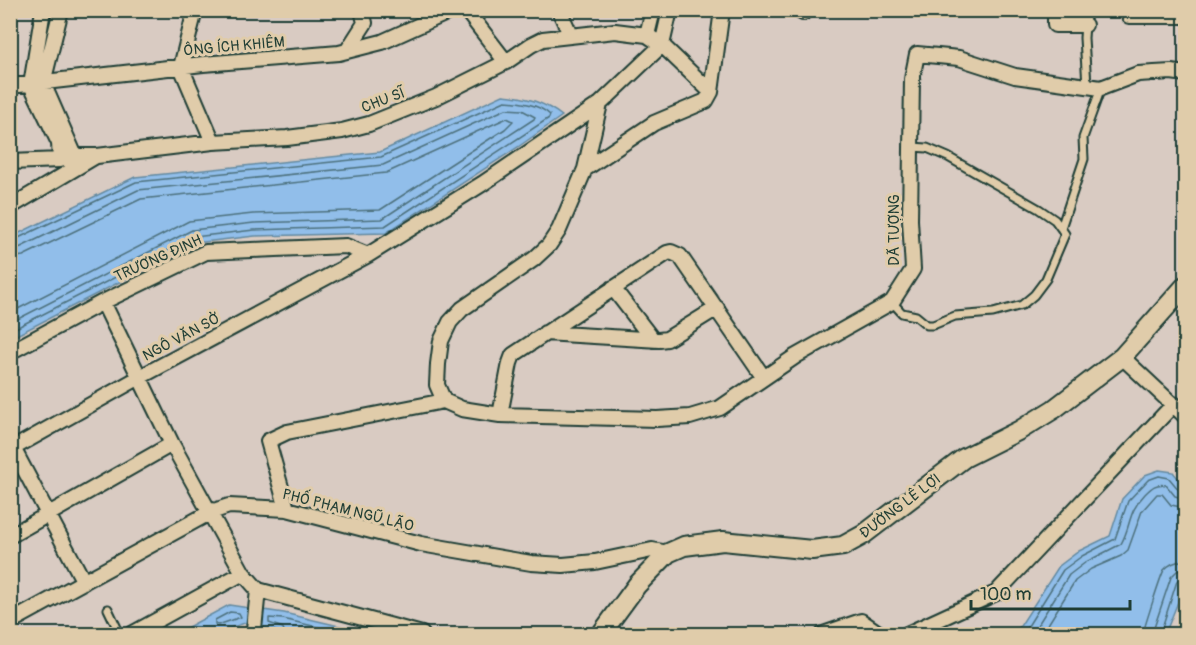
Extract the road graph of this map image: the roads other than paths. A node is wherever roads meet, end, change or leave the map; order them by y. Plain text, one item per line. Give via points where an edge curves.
1 (43, 10) edge
2 (61, 10) edge
3 (195, 10) edge
4 (362, 10) edge
5 (453, 10) edge
6 (465, 10) edge
7 (560, 10) edge
8 (653, 10) edge
9 (670, 10) edge
10 (722, 10) edge
11 (1054, 10) edge
12 (1166, 13) edge
13 (1129, 16) dead end
14 (1185, 16) edge
15 (1085, 18) edge
16 (647, 35) junction
17 (572, 36) junction
18 (662, 45) junction
19 (347, 51) junction
20 (506, 62) junction
21 (181, 67) junction
22 (1185, 74) edge
23 (37, 84) junction
24 (10, 86) edge
25 (1094, 86) junction
26 (711, 92) junction
27 (600, 104) junction
28 (213, 142) junction
29 (912, 147) junction
30 (75, 156) junction
31 (97, 156) junction
32 (60, 160) junction
33 (10, 162) edge
34 (585, 169) junction
35 (10, 207) edge
36 (1061, 228) junction
37 (368, 255) junction
38 (614, 288) junction
39 (1183, 290) edge
40 (103, 302) junction
41 (892, 302) junction
42 (717, 308) junction
43 (545, 333) junction
44 (652, 340) junction
45 (10, 352) edge
46 (1122, 357) junction
47 (140, 377) junction
48 (764, 378) junction
49 (444, 402) junction
50 (1174, 404) junction
51 (500, 415) junction
52 (1185, 417) edge
53 (172, 444) junction
54 (12, 449) edge
55 (287, 509) junction
56 (211, 512) junction
57 (48, 514) junction
58 (10, 536) edge
59 (668, 553) junction
60 (243, 573) junction
61 (84, 582) junction
62 (257, 594) junction
63 (108, 609) dead end
64 (10, 622) edge
65 (255, 632) edge
66 (120, 634) edge
67 (132, 634) edge
68 (422, 634) edge
69 (601, 634) edge
70 (823, 634) edge
71 (880, 634) edge
72 (908, 634) edge

1 - 23 street
2 - 23 street
3 - 21 street
4 - 19 street via 365,23
5 - 19 street, ÔNG ÍCH KHIÊM via 382,42
6 - 20 street
7 - 17 street
8 - 16 street
9 - 18 street
10 - 26 street
11 - 15 street via 1055,25
12 - 13 street
12 - 14 street
15 - 25 lane
16 - 17 street, CHU SĨ via 615,31
16 - 18 street, CHU SĨ
17 - 20 street, CHU SĨ via 543,39
18 - 26 street, CHU SĨ
18 - 27 street
19 - 21 street, ÔNG ÍCH KHIÊM
20 - 28 street, CHU SĨ via 436,97 369,124 342,131
21 - 23 street, ÔNG ÍCH KHIÊM
21 - 28 street
22 - 25 street, DÃ TƯỢNG via 1138,74
23 - 24 street, ÔNG ÍCH KHIÊM
23 - 30 street
23 - 32 street via 59,143
25 - 29 street, DÃ TƯỢNG via 1015,76 959,58 917,54 912,79
25 - 36 lane via 1083,138 1084,159
26 - 34 street via 706,101 654,123
27 - 34 street
27 - 37 street, NGÔ VĂN SỞ
28 - 31 street, CHU SĨ
29 - 36 lane via 927,148 948,157 1039,209
29 - 41 street, DÃ TƯỢNG via 913,269
30 - 31 street, CHU SĨ
30 - 32 street, CHU SĨ
31 - 35 street, CHU SĨ
32 - 33 street, CHU SĨ
34 - 49 street via 569,210 549,245 450,322 441,341 438,364 437,385
36 - 41 lane via 1065,234 1046,279 1022,305 993,313 954,316 927,325 916,316 902,313
37 - 40 street, TRƯƠNG ĐỊNH via 346,246 206,252
37 - 47 street, NGÔ VĂN SỞ
38 - 42 street via 672,252 680,256
38 - 43 street
38 - 44 street
39 - 46 street, ĐƯỜNG LÊ LỢI
40 - 45 street, TRƯƠNG ĐỊNH
40 - 47 street
41 - 48 street, DÃ TƯỢNG via 827,337
42 - 44 street via 667,339
42 - 48 street
43 - 44 street
43 - 51 street via 513,355
46 - 50 street
46 - 59 street, ĐƯỜNG LÊ LỢI via 1054,409 964,458 882,523 843,546 812,550 723,541 684,546
47 - 53 street
47 - 54 street, NGÔ VĂN SỞ
48 - 51 street, DÃ TƯỢNG via 720,408 690,417
49 - 51 street, DÃ TƯỢNG
49 - 55 street, DÃ TƯỢNG via 312,426 268,441
50 - 52 street
50 - 72 street via 996,593
53 - 56 street
53 - 57 street
54 - 57 street
55 - 56 street, PHỐ PHẠM NGŨ LÃO via 229,506
55 - 59 street, PHỐ PHẠM NGŨ LÃO via 421,544 531,563 563,565 652,550
56 - 60 street
56 - 61 street, PHỐ PHẠM NGŨ LÃO
57 - 58 street
57 - 61 street
59 - 69 street, ĐƯỜNG LÊ LỢI via 637,585
60 - 62 street
60 - 67 street
61 - 64 street, PHỐ PHẠM NGŨ LÃO
62 - 65 street
62 - 68 street
63 - 66 lane
70 - 71 street via 861,621

